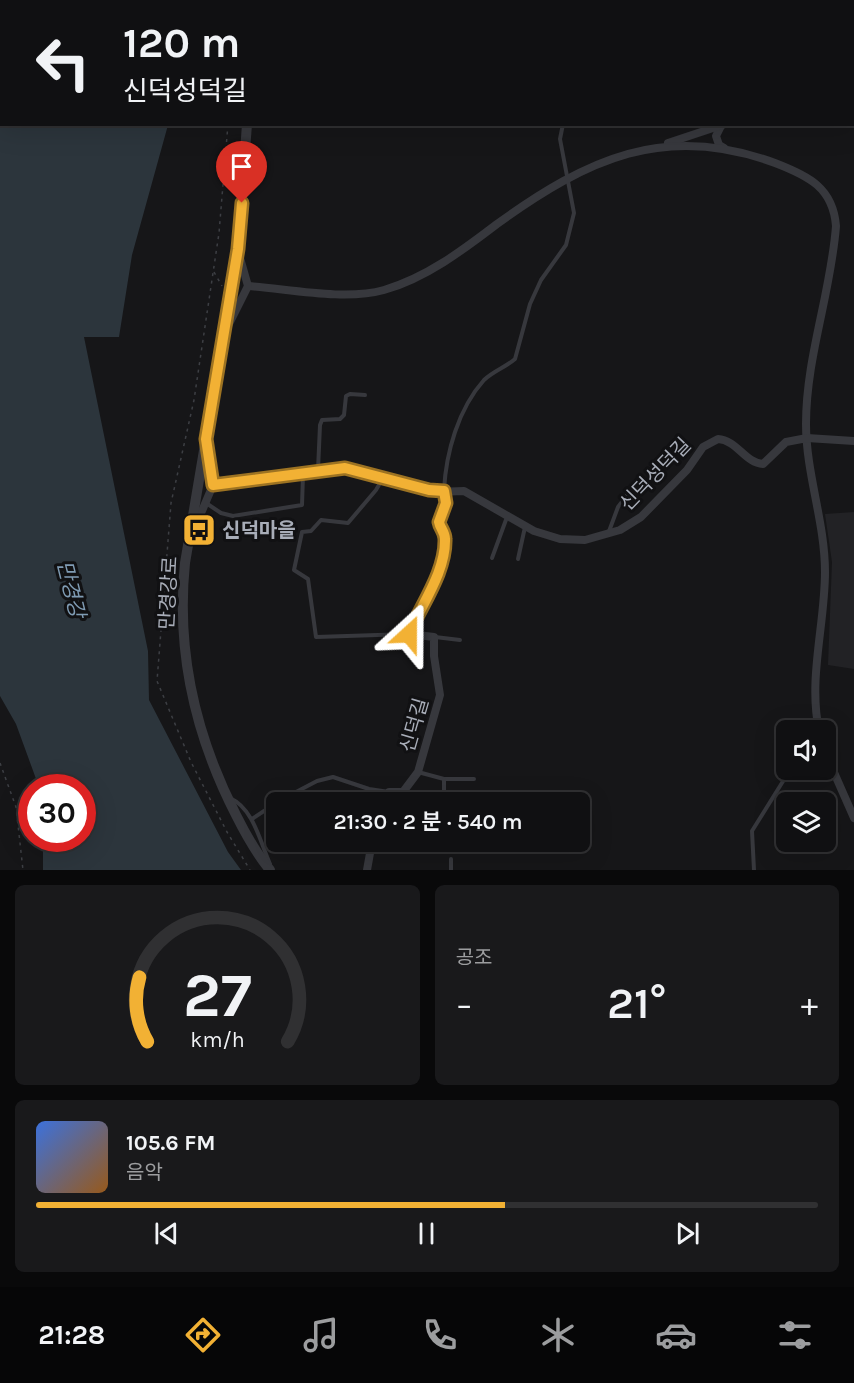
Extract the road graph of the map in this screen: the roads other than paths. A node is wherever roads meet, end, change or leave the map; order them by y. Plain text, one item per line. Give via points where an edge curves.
1 (247, 126) edge
2 (563, 126) edge
3 (720, 126) edge
4 (722, 126) edge
5 (652, 147) junction
6 (725, 149) junction
7 (567, 178) junction
8 (238, 249) junction
9 (248, 286) junction
10 (224, 333) junction
11 (364, 395) dead end
12 (807, 438) junction
13 (206, 439) junction
14 (854, 441) edge
15 (318, 470) junction
16 (303, 473) junction
17 (383, 477) junction
18 (641, 477) dead end
19 (213, 485) junction
20 (444, 491) junction
21 (206, 503) junction
22 (507, 517) junction
23 (525, 527) junction
24 (608, 535) junction
25 (190, 539) junction
26 (492, 558) dead end
27 (518, 560) dead end
28 (409, 634) junction
29 (434, 637) junction
30 (460, 640) dead end
31 (819, 720) edge
32 (418, 772) junction
33 (836, 777) edge
34 (444, 779) junction
35 (474, 779) dead end
36 (784, 780) edge
37 (296, 792) edge
38 (389, 792) edge
39 (403, 792) edge
40 (444, 792) edge
41 (226, 796) junction
42 (266, 810) edge
43 (854, 818) edge
44 (252, 819) junction
45 (370, 852) edge
46 (451, 859) dead end
47 (272, 870) edge
48 (367, 870) edge
49 (451, 870) edge
50 (754, 870) edge

1 - 8 street, 만경강로
2 - 7 lane via 560,139
3 - 5 street
4 - 6 street via 716,140
5 - 6 street
5 - 7 street
6 - 12 street via 768,161 804,177 823,189 833,204 835,240 808,387
7 - 9 street via 537,195 454,256 384,290 356,294
7 - 20 lane via 574,213 566,245 530,304 515,358 485,380 460,421 447,458
8 - 9 street
8 - 10 street, 만경강로
9 - 10 street
10 - 13 street, 만경강로
11 - 15 lane via 346,396 340,419 322,420
12 - 14 street, 신덕성덕길
12 - 24 street, 신덕성덕길 via 786,442 763,464 756,464 724,439 710,442 640,517
12 - 31 street via 825,555 816,684
13 - 19 lane
13 - 25 street, 만경강로
15 - 16 street, 신덕성덕길
15 - 17 street, 신덕성덕길 via 345,468
16 - 19 street, 신덕성덕길
16 - 21 lane via 302,505 233,516
17 - 20 street, 신덕성덕길
17 - 28 lane via 348,523 321,520 311,531 302,532 294,570 302,573 310,585 316,637
18 - 24 lane via 618,507
19 - 21 street
20 - 22 street, 신덕성덕길 via 464,491
20 - 28 street via 446,503 439,522 445,536 444,552
21 - 25 street
22 - 23 street, 신덕성덕길
22 - 26 lane
23 - 24 street, 신덕성덕길 via 560,539 585,540
23 - 27 lane
25 - 41 street, 만경강로 via 183,597 187,660 204,742
28 - 29 street
29 - 30 lane
29 - 32 street, 신덕길 via 440,695
32 - 34 lane
32 - 39 street, 신덕길
33 - 43 street
34 - 35 lane
34 - 40 lane
36 - 50 lane via 752,831
37 - 38 lane via 333,777
41 - 44 lane via 237,801
41 - 47 street, 만경강로 via 254,848
42 - 44 lane
44 - 47 lane
45 - 48 street
46 - 49 lane

